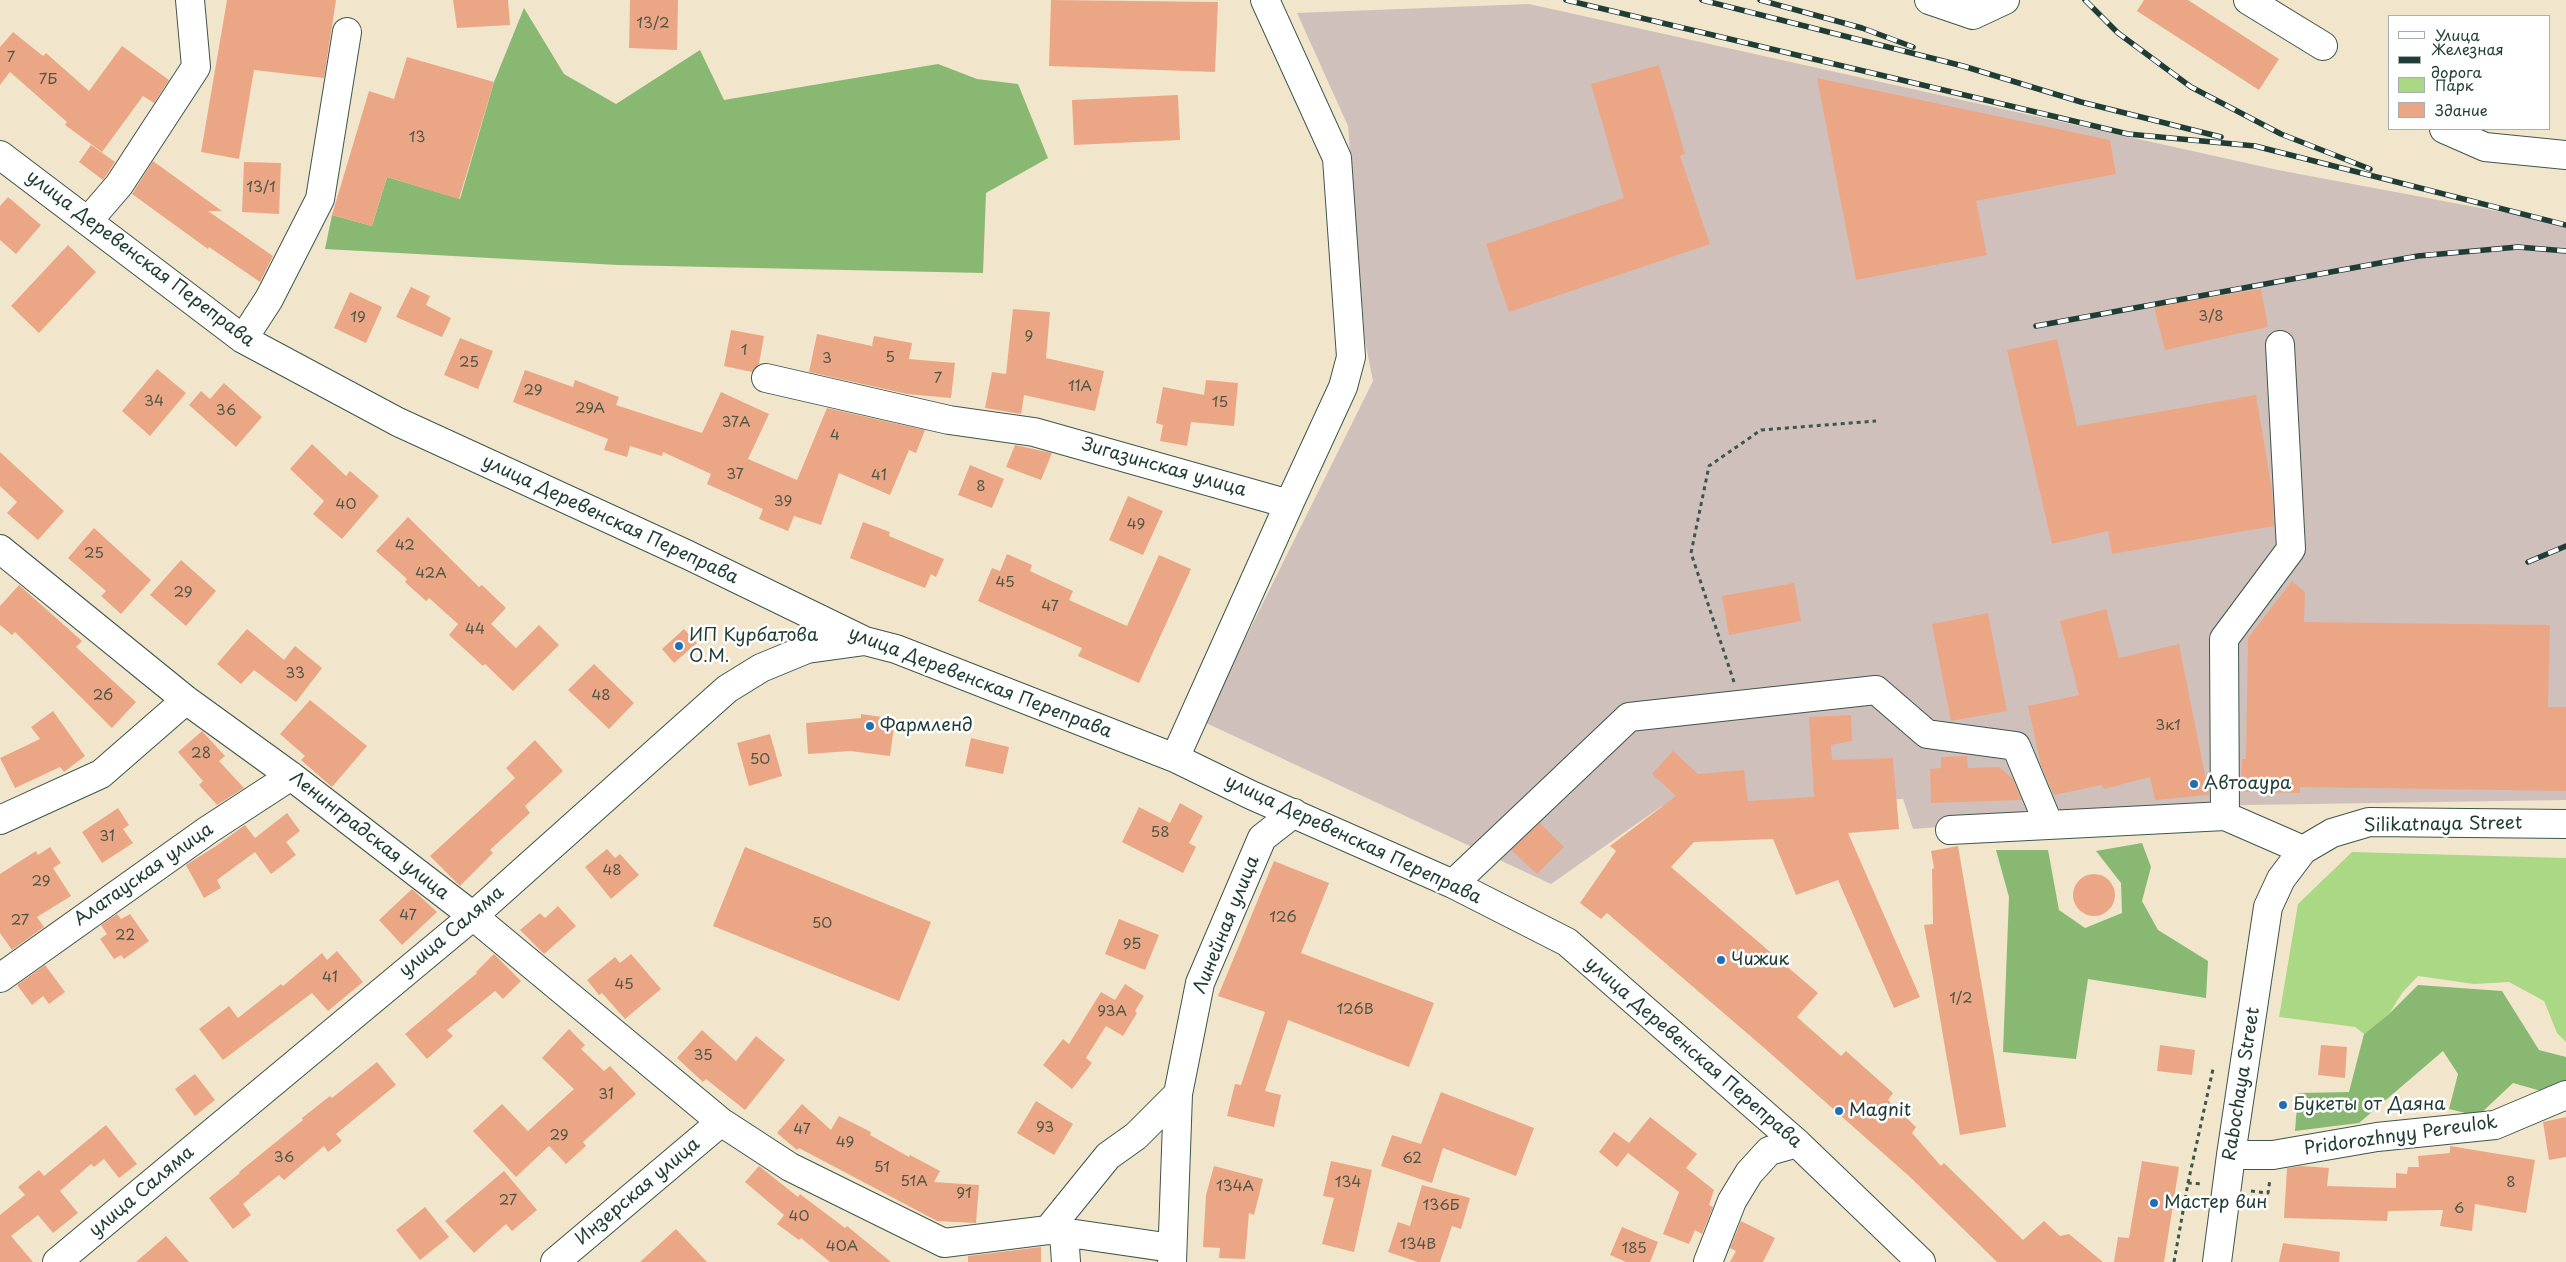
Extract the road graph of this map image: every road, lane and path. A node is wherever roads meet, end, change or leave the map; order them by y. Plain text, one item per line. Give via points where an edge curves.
1 (190, 0) edge
2 (1265, 0) edge
3 (1929, 0) edge
4 (2005, 0) edge
5 (2248, 0) edge
6 (348, 32) dead end
7 (2323, 46) dead end
8 (2446, 130) edge
9 (0, 155) edge
10 (2566, 155) edge
11 (88, 221) junction
12 (243, 339) junction
13 (2280, 346) dead end
14 (766, 378) dead end
15 (1876, 421) dead end
16 (1289, 504) junction
17 (0, 549) edge
18 (865, 641) junction
19 (186, 700) junction
20 (1741, 704) junction
21 (1175, 758) junction
22 (291, 776) junction
23 (1294, 813) junction
24 (2225, 816) junction
25 (0, 820) edge
26 (2049, 824) junction
27 (2566, 824) edge
28 (1950, 830) dead end
29 (2303, 850) junction
30 (1453, 884) junction
31 (2268, 907) joint
32 (473, 916) junction
33 (0, 978) edge
34 (2213, 1069) dead end
35 (1178, 1094) junction
36 (2566, 1095) edge
37 (721, 1122) junction
38 (1797, 1143) junction
39 (2231, 1155) junction
40 (2188, 1183) junction
41 (2204, 1184) dead end
42 (2247, 1190) dead end
43 (2268, 1194) dead end
44 (1056, 1232) junction
45 (941, 1253) edge
46 (1172, 1255) edge
47 (57, 1262) edge
48 (555, 1262) edge
49 (1066, 1262) edge
50 (1708, 1262) edge
51 (1921, 1262) edge
52 (2174, 1262) edge
53 (2217, 1262) edge

1 - 11 street via 196,67 119,185
2 - 16 street via 1337,158 1351,357 1343,387
3 - 4 street via 1973,15
5 - 7 street
6 - 12 street via 320,199 269,298
8 - 10 street via 2486,146
9 - 11 street, улица Деревенская Переправа
11 - 12 street, улица Деревенская Переправа
12 - 18 street, улица Деревенская Переправа via 398,422 688,555
13 - 24 street via 2291,549 2224,639
14 - 16 street, Зигазинская улица via 949,420 1034,432
15 - 20 path via 1761,430 1709,466 1692,553
16 - 21 street
17 - 19 street, Ленинградская улица
18 - 21 street, улица Деревенская Переправа via 896,649
18 - 32 street, улица Саляма via 806,649 760,668 727,689
19 - 22 street, Ленинградская улица
19 - 25 street via 101,774
20 - 26 street via 1876,690 1927,734 2016,746
20 - 30 street via 1629,717
21 - 23 street, улица Деревенская Переправа
22 - 32 street, Ленинградская улица
22 - 33 street, Алатауская улица via 208,830
23 - 30 street, улица Деревенская Переправа
23 - 35 street, Линейная улица via 1262,838 1200,983
24 - 26 street
24 - 29 street
26 - 28 street
27 - 29 street, Silikatnaya Street via 2370,822 2332,833
29 - 31 street, Silikatnaya Street via 2281,879
30 - 38 street, улица Деревенская Переправа via 1566,942
31 - 39 street, Rabochaya Street
32 - 37 street, Ленинградская улица
32 - 47 street, улица Саляма
34 - 40 path
35 - 44 street via 1136,1136 1108,1156
35 - 46 street, Линейная улица
36 - 39 street, Pridorozhnyy Pereulok via 2495,1125 2377,1137 2273,1156
37 - 45 street, Ленинградская улица via 790,1167
37 - 48 street, Инзерская улица
38 - 50 street via 1769,1151 1749,1173 1732,1200
38 - 51 street, улица Деревенская Переправа
39 - 53 street, Rabochaya Street
40 - 41 path
40 - 52 path
42 - 43 path
44 - 45 street
44 - 46 street
44 - 49 street

